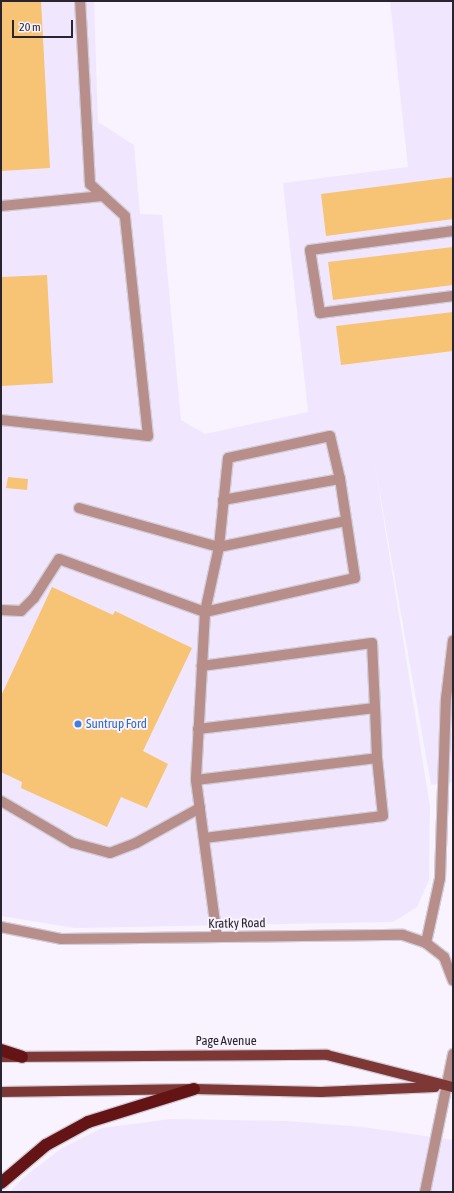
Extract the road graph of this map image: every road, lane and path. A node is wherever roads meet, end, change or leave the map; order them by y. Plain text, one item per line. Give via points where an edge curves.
1 (80, 1) edge
2 (103, 196) junction
3 (1, 206) edge
4 (453, 231) edge
5 (453, 296) edge
6 (1, 420) edge
7 (340, 479) junction
8 (223, 500) junction
9 (79, 508) dead end
10 (346, 521) junction
11 (219, 547) junction
12 (1, 610) edge
13 (205, 612) junction
14 (453, 640) edge
15 (202, 666) junction
16 (375, 708) junction
17 (198, 729) junction
18 (449, 737) edge
19 (378, 758) junction
20 (196, 780) junction
21 (1, 801) edge
22 (200, 808) junction
23 (204, 838) junction
24 (1, 927) edge
25 (217, 937) junction
26 (426, 943) junction
27 (453, 980) edge
28 (1, 1050) edge
29 (453, 1054) edge
30 (1, 1057) edge
31 (22, 1057) junction
32 (450, 1087) edge
33 (194, 1089) junction
34 (1, 1092) edge
35 (1, 1182) edge
36 (425, 1192) edge

1 - 2 street via 90,184
2 - 3 street
2 - 6 street via 125,216 148,436
4 - 5 street via 310,250 320,313
7 - 8 street
7 - 8 street via 330,436 228,458
7 - 10 street
8 - 11 street
9 - 11 street
10 - 11 street
10 - 13 street via 355,578
11 - 13 street
12 - 13 street via 21,611 34,598 59,559
13 - 15 street
14 - 18 street via 446,699
15 - 16 street via 372,643
15 - 17 street
16 - 17 street
16 - 19 street
17 - 20 street
18 - 26 street via 440,878
19 - 20 street
19 - 23 street via 383,816
20 - 22 street
21 - 22 street via 73,843 110,853 136,843
22 - 23 street
23 - 25 street
24 - 25 street, Kratky Road via 61,939
25 - 26 street, Kratky Road via 403,935
26 - 27 street, Kratky Road via 444,957
28 - 31 highway
29 - 32 street
30 - 31 main road, Page Avenue
31 - 32 main road, Page Avenue via 327,1056
32 - 33 main road via 322,1092
32 - 36 street
33 - 34 main road
33 - 35 highway via 88,1122 46,1145

